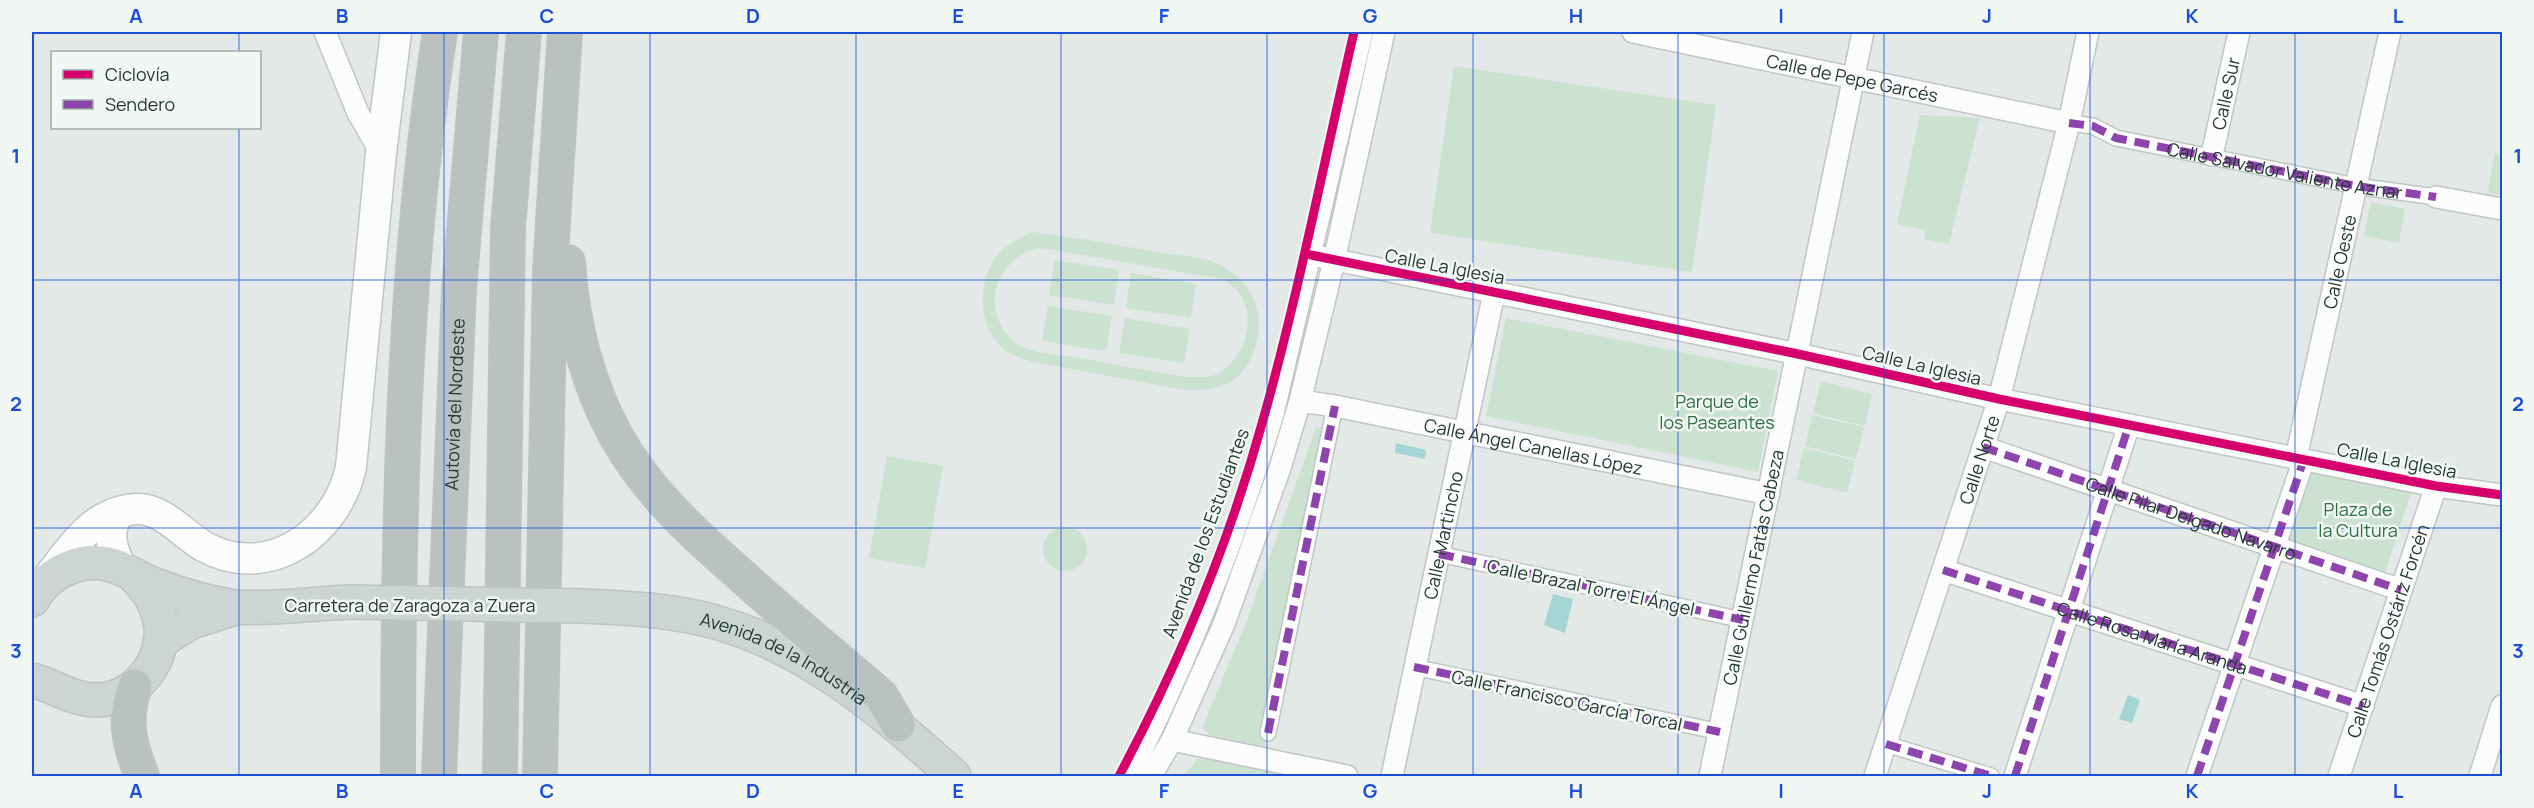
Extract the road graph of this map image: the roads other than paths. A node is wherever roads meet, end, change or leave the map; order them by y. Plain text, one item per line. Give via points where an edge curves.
1 (325, 32) edge
2 (396, 32) edge
3 (440, 32) edge
4 (481, 32) edge
5 (524, 32) edge
6 (565, 32) edge
7 (1362, 32) edge
8 (1384, 32) edge
9 (1633, 32) edge
10 (1863, 32) edge
11 (2088, 32) edge
12 (2239, 32) edge
13 (2390, 32) edge
14 (1853, 77) junction
15 (2069, 123) junction
16 (557, 124) junction
17 (381, 153) junction
18 (2212, 155) junction
19 (2356, 186) junction
20 (2436, 197) joint
21 (2502, 209) edge
22 (1311, 255) junction
23 (1334, 261) junction
24 (1494, 293) junction
25 (1798, 354) junction
26 (1999, 399) junction
27 (1300, 401) junction
28 (1335, 406) junction
29 (2129, 425) junction
30 (1465, 433) junction
31 (1983, 447) junction
32 (2300, 459) junction
33 (2436, 486) junction
34 (2108, 490) junction
35 (1769, 494) junction
36 (2502, 495) edge
37 (120, 512) junction
38 (2275, 547) junction
39 (1439, 554) junction
40 (1943, 570) junction
41 (129, 573) junction
42 (39, 590) edge
43 (2401, 591) junction
44 (584, 606) joint
45 (237, 607) junction
46 (2069, 612) junction
47 (1743, 620) junction
48 (398, 638) junction
49 (161, 641) junction
50 (1187, 655) junction
51 (2233, 665) junction
52 (1414, 667) junction
53 (38, 676) edge
54 (1198, 684) junction
55 (135, 686) junction
56 (2363, 706) junction
57 (2502, 706) edge
58 (898, 725) junction
59 (1720, 732) junction
60 (1268, 733) dead end
61 (1172, 740) junction
62 (1886, 744) junction
63 (142, 777) edge
64 (378, 777) edge
65 (398, 777) edge
66 (439, 777) edge
67 (500, 777) edge
68 (540, 777) edge
69 (954, 777) edge
70 (1129, 777) edge
71 (1151, 777) edge
72 (1347, 777) edge
73 (1392, 777) edge
74 (1710, 777) edge
75 (1875, 777) edge
76 (1991, 777) edge
77 (2015, 777) edge
78 (2197, 777) edge
79 (2339, 777) edge
80 (2480, 777) edge

1 - 17 street via 358,113
2 - 17 main road
3 - 48 highway via 411,285
4 - 66 highway, Autovía del Nordeste via 459,289
5 - 67 highway via 508,228
6 - 16 highway
7 - 22 street, Avenida de los Estudiantes
8 - 23 street
9 - 14 street, Calle de Pepe Garcés
10 - 14 street, Calle Guillermo Fatás Cabeza
11 - 15 street, Calle Norte
12 - 18 street, Calle Sur
13 - 19 street, Calle Oeste
14 - 15 street, Calle de Pepe Garcés
14 - 25 street, Calle Guillermo Fatás Cabeza
15 - 18 street, Calle Salvador Valiente Aznar via 2093,126 2116,138
15 - 26 street, Calle Norte
16 - 58 highway via 568,174 567,261 573,315 591,380 616,436 676,515 779,610 881,696
16 - 68 highway via 550,270
17 - 37 main road via 351,467 344,491 329,517 294,548 251,559 204,547 155,513 137,509
18 - 19 street, Calle Salvador Valiente Aznar
19 - 20 street, Calle Salvador Valiente Aznar
19 - 32 street, Calle Oeste
20 - 21 street, Calle Salvador Valiente Aznar
22 - 23 street, Calle La Iglesia
22 - 50 street, Avenida de los Estudiantes via 1258,467
23 - 24 street, Calle La Iglesia
23 - 27 street
24 - 25 street, Calle La Iglesia
24 - 30 street, Calle Martincho
25 - 26 street, Calle La Iglesia
25 - 35 street, Calle Guillermo Fatás Cabeza
26 - 29 street, Calle La Iglesia
26 - 31 street, Calle Norte
27 - 28 street, Calle Ángel Canellas López
27 - 54 street via 1262,523
28 - 30 street, Calle Ángel Canellas López
28 - 60 street
29 - 32 street, Calle La Iglesia
29 - 34 street
30 - 35 street, Calle Ángel Canellas López
30 - 39 street, Calle Martincho
31 - 34 street, Calle Pilar Delgado Navarro
31 - 40 street, Calle Norte
32 - 33 street, Calle La Iglesia
32 - 38 street, Calle Oeste
33 - 36 street, Calle La Iglesia
33 - 43 street, Calle Tomás Ostáriz Forcén
34 - 38 street, Calle Pilar Delgado Navarro
34 - 46 street
35 - 47 street, Calle Guillermo Fatás Cabeza
37 - 41 main road via 113,522 111,538
37 - 42 main road via 92,525
38 - 43 street, Calle Pilar Delgado Navarro
38 - 51 street, Calle Oeste
39 - 47 street, Calle Brazal Torre El Ángel
39 - 52 street, Calle Martincho
40 - 46 street, Calle Rosa María Aranda
40 - 62 street, Calle Norte
41 - 42 main road, Carretera de Zaragoza a Zuera via 109,565 83,563 70,566
41 - 45 main road, Carretera de Zaragoza a Zuera via 180,594
41 - 49 main road via 155,603 161,621
43 - 56 street, Calle Tomás Ostáriz Forcén
44 - 45 main road, Carretera de Zaragoza a Zuera, bridge via 351,602
44 - 58 main road, Avenida de la Industria via 677,614 752,635 812,666
45 - 49 main road, Carretera de Zaragoza a Zuera via 191,622
46 - 51 street, Calle Rosa María Aranda
46 - 77 street
47 - 59 street, Calle Guillermo Fatás Cabeza
48 - 64 highway via 387,666 384,742
48 - 65 highway
49 - 55 main road via 152,665
50 - 54 street, Avenida de los Estudiantes
50 - 70 street, Avenida de los Estudiantes
51 - 56 street, Calle Rosa María Aranda
51 - 78 street, Calle Oeste
52 - 59 street, Calle Francisco García Torcal
52 - 73 street, Calle Martincho
53 - 55 main road via 79,699 99,700
54 - 61 street
55 - 63 highway via 127,719 128,737
56 - 79 street, Calle Tomás Ostáriz Forcén
57 - 80 street
58 - 69 main road, Avenida de la Industria
59 - 74 street, Calle Guillermo Fatás Cabeza
61 - 71 street
61 - 72 street
62 - 75 street, Calle Norte
62 - 76 street

